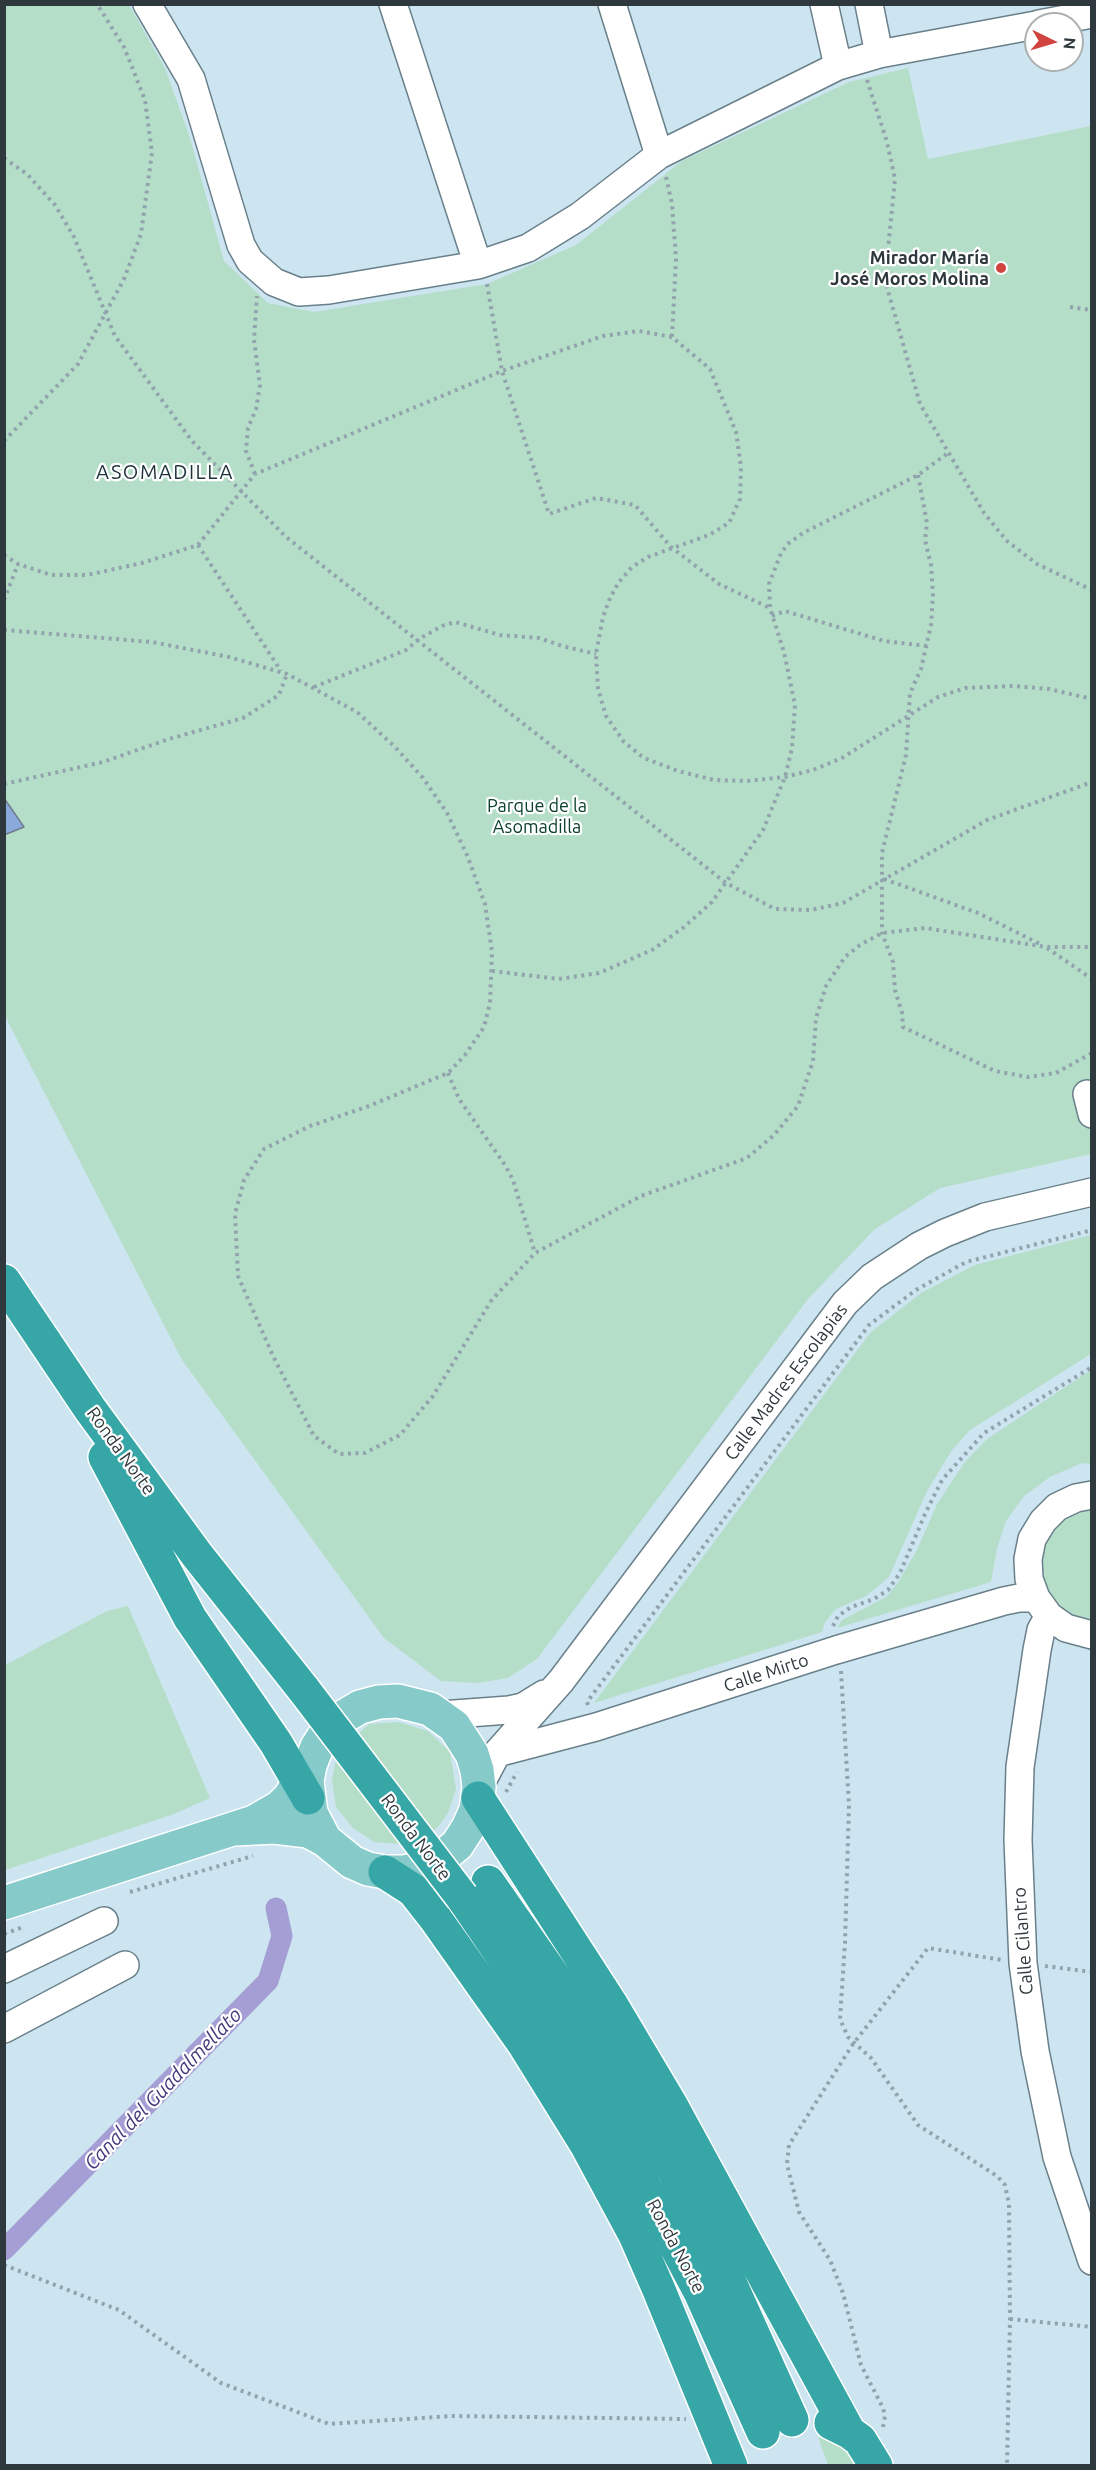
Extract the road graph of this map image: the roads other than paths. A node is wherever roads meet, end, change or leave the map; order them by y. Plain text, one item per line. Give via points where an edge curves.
1 (147, 4) edge
2 (393, 4) edge
3 (612, 4) edge
4 (824, 4) edge
5 (869, 4) edge
6 (1024, 27) edge
7 (859, 60) junction
8 (659, 155) junction
9 (478, 265) junction
10 (1092, 1192) edge
11 (4, 1281) edge
12 (90, 1409) junction
13 (1092, 1495) edge
14 (1042, 1607) junction
15 (1092, 1635) edge
16 (561, 1681) junction
17 (441, 1715) junction
18 (497, 1753) junction
19 (306, 1782) junction
20 (478, 1792) junction
21 (236, 1829) junction
22 (325, 1840) junction
23 (385, 1872) junction
24 (4, 1903) edge
25 (104, 1921) dead end
26 (125, 1965) dead end
27 (4, 1969) edge
28 (4, 2029) edge
29 (1092, 2261) edge
30 (778, 2426) junction
31 (865, 2431) junction
32 (731, 2466) edge
33 (737, 2466) edge
34 (876, 2466) edge

1 - 9 street via 191,79 241,245 250,261 274,282 299,292 329,290
2 - 9 street
3 - 8 street
4 - 7 street
5 - 7 street
6 - 7 street
7 - 8 street
8 - 9 street via 580,216 528,249
10 - 16 street, Calle Madres Escolapias via 985,1217 919,1246 872,1277 845,1302
11 - 12 highway, Ronda Norte
12 - 19 highway via 105,1458 190,1618
12 - 30 highway, Ronda Norte, bridge via 197,1555 304,1690 475,1890 539,2010 595,2098
13 - 14 street via 1058,1507 1032,1539 1029,1579
14 - 15 street via 1066,1628
14 - 18 street, Calle Mirto via 1019,1598 993,1604 596,1727
14 - 29 street, Calle Cilantro via 1020,1767 1018,1840 1023,1963 1035,2050 1055,2145
16 - 17 street, Calle Madres Escolapias via 523,1707
16 - 18 street, Calle Madres Escolapias
17 - 19 main road via 418,1704 398,1701 360,1707 328,1731 317,1747
17 - 20 main road via 454,1726 472,1754
18 - 20 street, Calle Madres Escolapias
19 - 21 main road via 280,1807
19 - 22 main road via 314,1820
20 - 23 main road via 468,1828 457,1845 424,1867
20 - 31 highway via 671,2105 815,2366
21 - 22 main road via 296,1828
21 - 24 main road
22 - 23 main road via 352,1862
23 - 32 highway via 413,1890 435,1918 524,2044 586,2144 635,2235
25 - 27 street
26 - 28 street
30 - 31 highway via 810,2418
30 - 33 highway via 746,2449
31 - 34 highway via 860,2440

